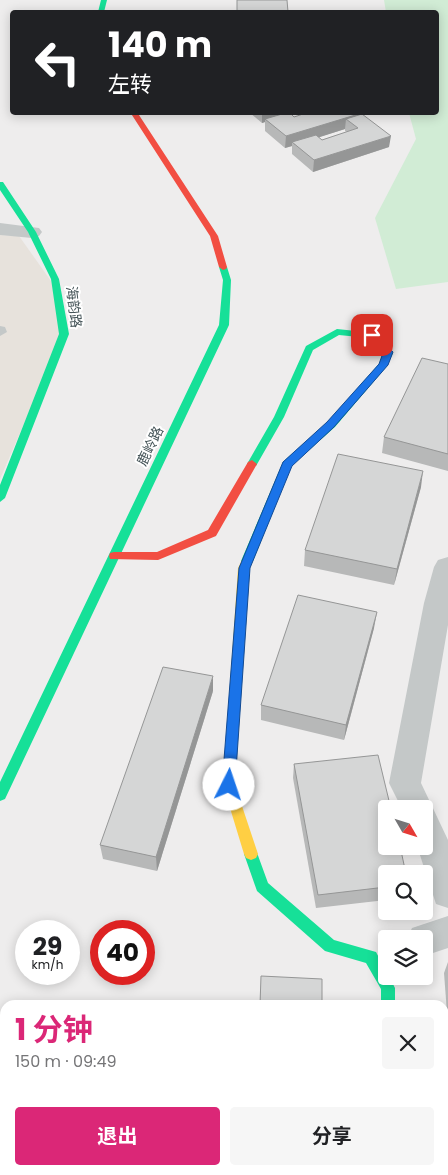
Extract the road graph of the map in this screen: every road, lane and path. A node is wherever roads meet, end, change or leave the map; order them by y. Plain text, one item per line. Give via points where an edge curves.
1 (135, 115) edge
2 (0, 184) edge
3 (0, 229) edge
4 (32, 232) junction
5 (0, 498) edge
6 (114, 556) junction
7 (448, 567) edge
8 (0, 795) edge
9 (414, 800) edge
10 (433, 844) edge
11 (448, 893) edge
12 (448, 932) edge
13 (433, 937) edge
14 (378, 954) edge
15 (387, 985) edge
16 (388, 1000) edge

1 - 6 street, 鹿岭路 via 214,236 227,280 224,325
2 - 4 street, 海韵路
3 - 4 street
4 - 5 street, 海韵路 via 55,279 64,334
6 - 8 street, 鹿岭路
6 - 14 street via 158,556 212,533 279,417 309,348 337,332 372,335 388,352 383,365 331,424 287,464 244,568 229,785 262,887 330,946
7 - 9 street via 438,603 405,783
10 - 11 street
12 - 13 street
15 - 16 street

